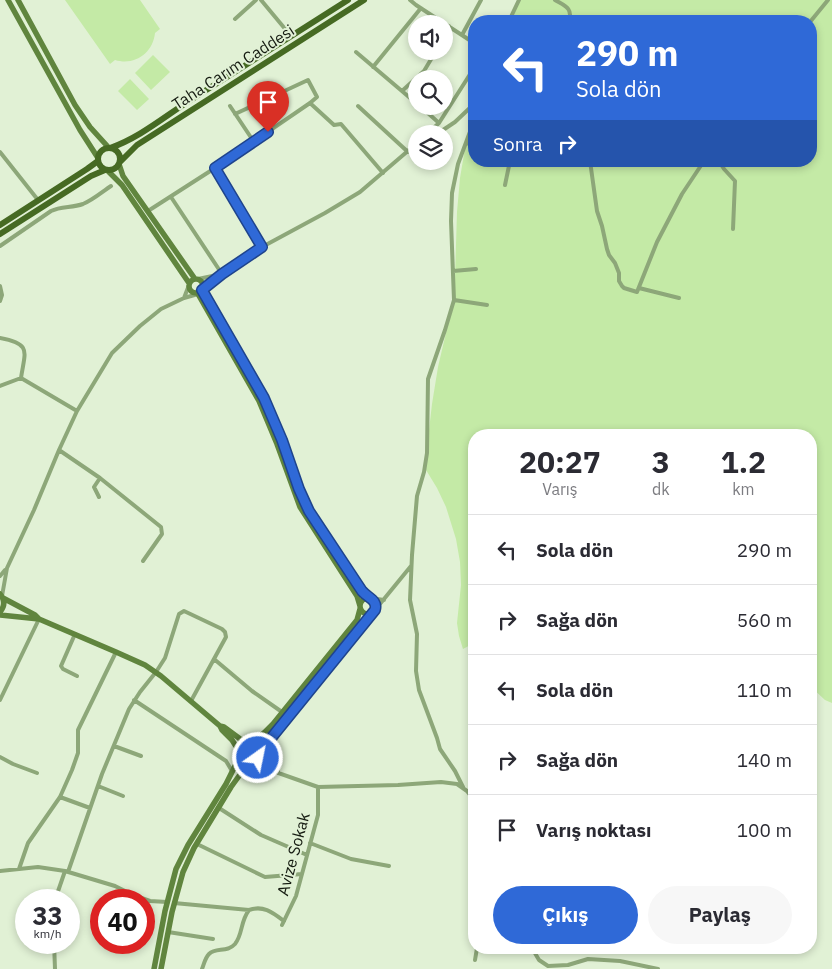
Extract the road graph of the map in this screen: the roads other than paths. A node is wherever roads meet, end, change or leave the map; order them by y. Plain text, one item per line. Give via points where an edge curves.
1 (8, 0) edge
2 (18, 0) edge
3 (256, 0) edge
4 (348, 0) edge
5 (364, 0) edge
6 (410, 0) edge
7 (482, 0) edge
8 (519, 0) edge
9 (555, 0) edge
10 (828, 0) edge
11 (263, 1) edge
12 (421, 8) junction
13 (432, 15) edge
14 (473, 15) edge
15 (512, 15) edge
16 (570, 15) edge
17 (816, 15) edge
18 (235, 19) dead end
19 (468, 24) edge
20 (453, 28) edge
21 (462, 35) junction
22 (291, 36) junction
23 (468, 39) edge
24 (356, 52) dead end
25 (431, 60) edge
26 (373, 67) junction
27 (468, 77) edge
28 (402, 92) junction
29 (408, 97) edge
30 (310, 103) junction
31 (230, 106) dead end
32 (358, 106) dead end
33 (468, 110) edge
34 (235, 114) junction
35 (430, 115) edge
36 (439, 123) joint
37 (450, 125) edge
38 (468, 138) edge
39 (254, 142) junction
40 (466, 143) joint
41 (110, 148) junction
42 (0, 152) edge
43 (408, 152) joint
44 (98, 159) junction
45 (120, 163) junction
46 (509, 167) edge
47 (591, 167) edge
48 (700, 167) edge
49 (723, 167) edge
50 (215, 168) junction
51 (106, 170) junction
52 (383, 173) junction
53 (505, 185) dead end
54 (111, 186) dead end
55 (171, 197) junction
56 (38, 200) junction
57 (148, 211) junction
58 (0, 224) edge
59 (733, 229) dead end
60 (0, 234) edge
61 (0, 246) edge
62 (262, 247) junction
63 (476, 269) dead end
64 (453, 271) junction
65 (222, 274) junction
66 (196, 279) junction
67 (189, 284) junction
68 (0, 286) edge
69 (639, 288) junction
70 (200, 292) junction
71 (184, 298) junction
72 (679, 298) dead end
73 (454, 300) junction
74 (0, 301) edge
75 (487, 305) dead end
76 (0, 338) edge
77 (22, 378) junction
78 (0, 386) edge
79 (77, 411) junction
80 (59, 450) junction
81 (100, 478) junction
82 (100, 497) dead end
83 (142, 561) dead end
84 (411, 566) junction
85 (7, 568) junction
86 (0, 576) edge
87 (2, 596) edge
88 (370, 598) junction
89 (384, 600) junction
90 (360, 608) junction
91 (374, 612) junction
92 (0, 614) edge
93 (39, 619) junction
94 (75, 634) junction
95 (116, 652) junction
96 (214, 659) junction
97 (156, 672) junction
98 (77, 676) dead end
99 (2, 688) edge
100 (0, 700) edge
101 (134, 700) junction
102 (191, 701) junction
103 (282, 712) junction
104 (220, 726) junction
105 (249, 744) junction
106 (114, 746) junction
107 (239, 751) junction
108 (259, 754) junction
109 (141, 756) dead end
110 (0, 757) edge
111 (239, 758) junction
112 (250, 764) junction
113 (232, 771) junction
114 (37, 773) dead end
115 (281, 774) junction
116 (98, 786) junction
117 (318, 787) junction
118 (463, 787) junction
119 (468, 790) edge
120 (60, 796) junction
121 (123, 796) dead end
122 (90, 808) junction
123 (219, 808) junction
124 (197, 844) junction
125 (310, 844) junction
126 (307, 855) junction
127 (389, 866) dead end
128 (19, 869) junction
129 (0, 871) edge
130 (66, 872) junction
131 (302, 874) junction
132 (59, 889) edge
133 (171, 903) junction
134 (249, 910) junction
135 (168, 932) junction
136 (213, 939) dead end
137 (54, 954) edge
138 (476, 954) edge
139 (535, 954) edge
140 (475, 960) dead end
141 (55, 969) edge
142 (154, 969) edge
143 (161, 969) edge
144 (202, 969) edge
145 (658, 969) edge

1 - 44 street
2 - 41 street via 75,105
3 - 18 street
4 - 22 main road, Taha Carım Caddesi
5 - 45 main road, Taha Carım Caddesi via 137,145
6 - 12 street
7 - 14 street
8 - 15 street
9 - 16 street via 568,8
10 - 17 street
11 - 22 street
12 - 13 street
12 - 26 street
19 - 21 street
20 - 21 street
21 - 23 street
22 - 41 main road, Taha Carım Caddesi via 152,126
24 - 26 street
25 - 28 street via 424,72
26 - 28 street
27 - 36 street
28 - 29 street
30 - 34 street via 317,97 308,80
30 - 39 street
30 - 52 street via 334,125 342,124
31 - 34 street
32 - 43 street
33 - 37 street
34 - 39 street
35 - 36 street
38 - 40 street
39 - 50 street
40 - 64 street via 452,192
41 - 44 main road via 100,152
41 - 45 main road via 119,154
42 - 56 street
43 - 52 street
44 - 51 main road
44 - 56 main road
45 - 51 main road via 113,170
45 - 57 street via 124,176
46 - 53 street
47 - 69 street via 597,210 620,284 637,292
48 - 69 street via 661,234
49 - 59 street via 735,181
50 - 55 street
50 - 62 street
51 - 60 main road via 91,176
51 - 67 street via 122,185
52 - 62 street via 360,192
54 - 61 street via 84,203 51,211
55 - 57 street
55 - 65 street
56 - 58 main road
57 - 66 street
62 - 65 street
63 - 64 street
64 - 73 street
65 - 66 street
65 - 70 street
66 - 67 street
66 - 70 street via 203,283
67 - 70 street via 191,292
67 - 71 street
68 - 74 street
69 - 72 street
70 - 71 street
70 - 88 street via 264,398 309,511 362,591
70 - 90 street via 259,401 300,508 357,596
71 - 79 street via 161,309 125,339
73 - 75 street
73 - 84 street via 428,379 428,453 417,496
76 - 77 street via 21,344 24,348
77 - 78 street
77 - 79 street
79 - 80 street
80 - 81 street
80 - 85 street
81 - 82 street via 94,487
81 - 83 street via 162,529 162,534
84 - 89 street
84 - 118 street via 410,600 418,634 416,671 419,690 440,749
85 - 86 street
85 - 87 street
87 - 92 street via 4,606
87 - 93 street
88 - 89 street
88 - 90 street via 363,600
88 - 91 street via 376,603
89 - 91 street
90 - 91 street via 366,614
90 - 103 street via 358,620
91 - 108 street
92 - 93 street
93 - 94 street
93 - 99 street
94 - 95 street
94 - 98 street via 61,666
95 - 97 street
95 - 120 street via 78,730 78,753
96 - 97 street via 226,637 225,632 182,611 165,658
96 - 102 street
96 - 103 street
97 - 101 street
97 - 102 street
99 - 100 street
101 - 106 street
101 - 113 street via 226,761
102 - 104 street
103 - 105 street
104 - 105 street
104 - 107 street
105 - 107 street
105 - 108 street via 255,746
106 - 109 street
106 - 116 street
107 - 111 street
108 - 112 street via 257,761
108 - 115 street
110 - 114 street
111 - 112 street via 242,763
111 - 113 street
112 - 115 street
112 - 123 street
113 - 133 street via 176,869
115 - 117 street
116 - 121 street
116 - 122 street
117 - 118 street via 441,782
117 - 125 street, Avize Sokak via 318,815
118 - 119 street
120 - 122 street
120 - 128 street via 28,843
122 - 130 street
123 - 124 street
123 - 126 street via 261,835
124 - 131 street via 265,877
124 - 133 street
125 - 126 street, Avize Sokak
125 - 127 street via 351,859
126 - 131 street, Avize Sokak
128 - 129 street
128 - 130 street via 38,866
130 - 132 street
130 - 133 street via 115,886 150,901
131 - 134 street, Avize Sokak via 283,923 267,909
133 - 134 street
133 - 135 street
133 - 142 street
134 - 144 street via 235,943 230,948 210,954
135 - 136 street
135 - 143 street
137 - 141 street
138 - 140 street
139 - 145 street via 548,966 588,960 620,961

